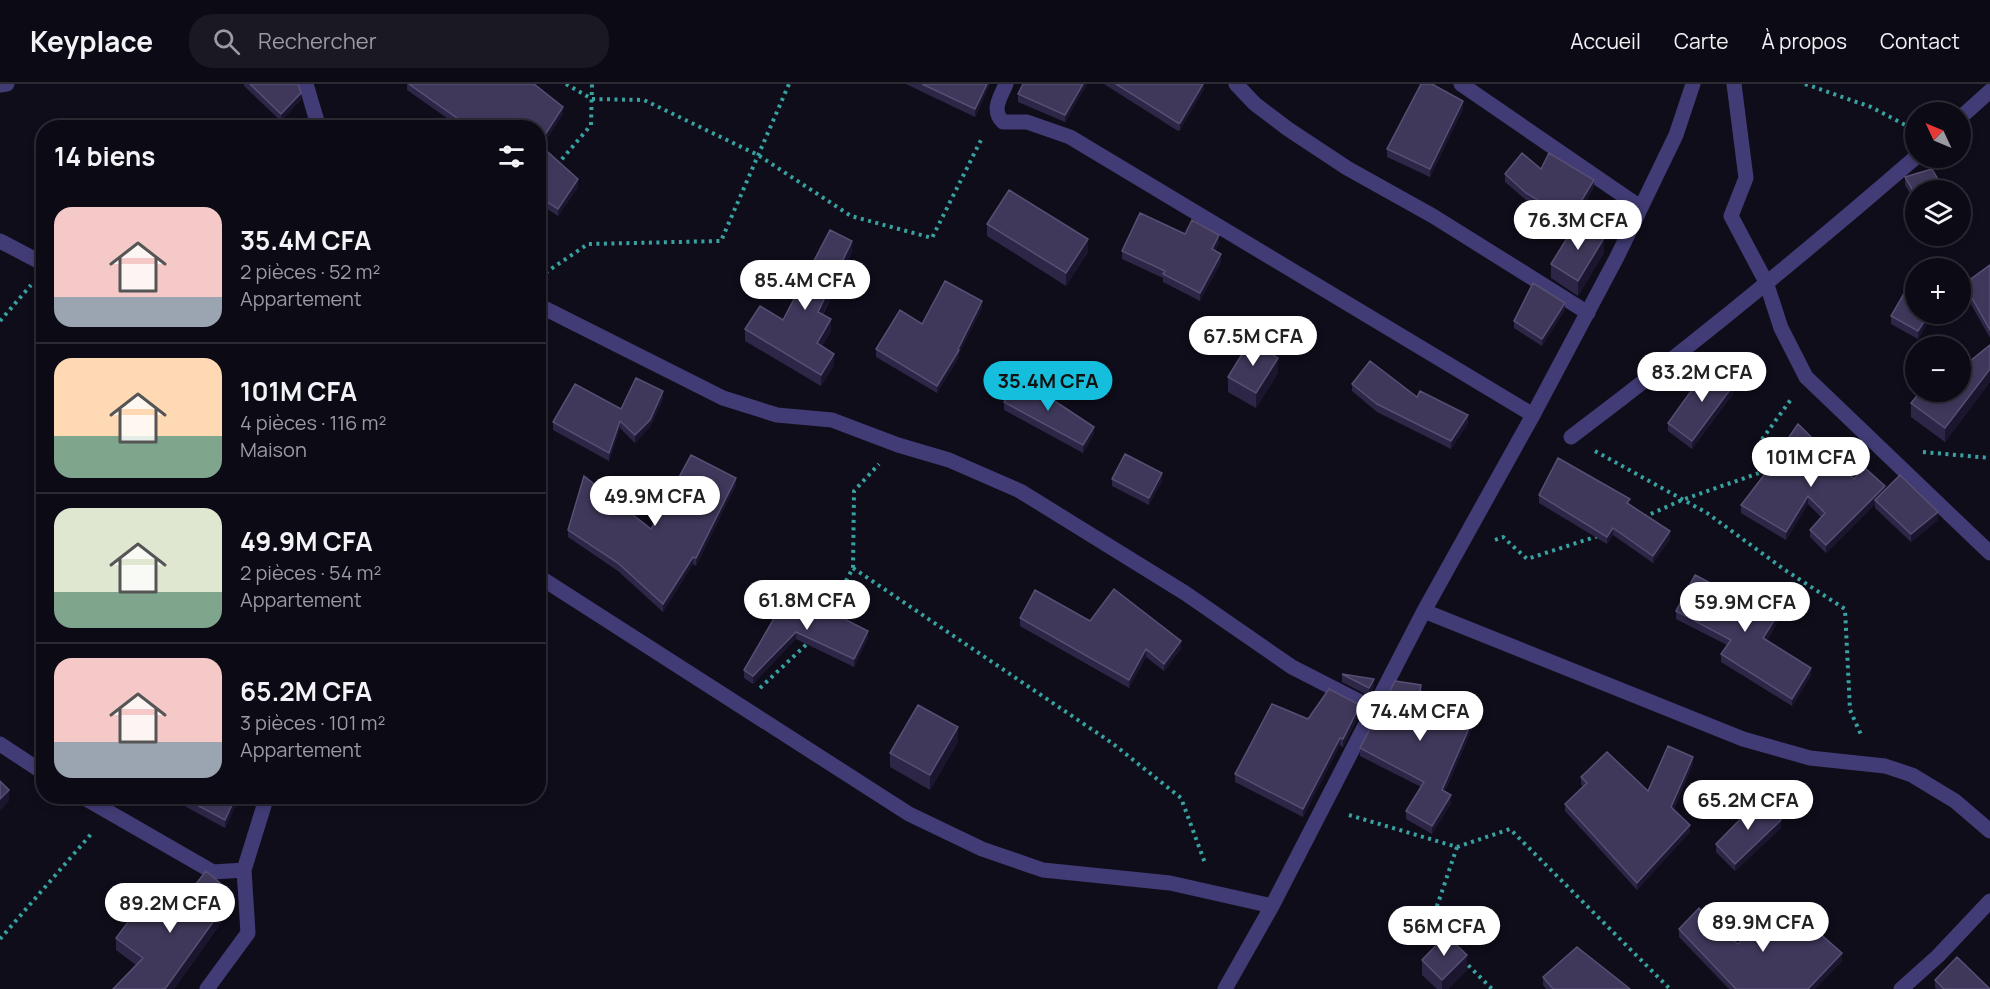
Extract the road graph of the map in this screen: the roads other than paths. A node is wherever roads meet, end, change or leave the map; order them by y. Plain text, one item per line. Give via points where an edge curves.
1 (7, 84) edge
2 (306, 84) edge
3 (1006, 84) edge
4 (1236, 84) edge
5 (1461, 84) edge
6 (1693, 84) edge
7 (1734, 84) edge
8 (0, 86) edge
9 (1990, 92) edge
10 (1971, 108) edge
11 (317, 120) edge
12 (1905, 166) edge
13 (1640, 207) junction
14 (0, 241) edge
15 (36, 260) edge
16 (1766, 282) junction
17 (546, 309) edge
18 (1588, 313) junction
19 (1533, 415) junction
20 (1571, 437) road end
21 (1990, 553) edge
22 (546, 581) edge
23 (1424, 611) junction
24 (1374, 708) junction
25 (0, 744) edge
26 (36, 768) edge
27 (96, 804) edge
28 (265, 804) edge
29 (1990, 831) edge
30 (244, 870) junction
31 (1990, 901) edge
32 (1272, 906) junction
33 (207, 989) edge
34 (1225, 989) edge
35 (1901, 989) edge

1 - 8 street
2 - 11 street
3 - 19 street via 996,110 1003,123 1027,122 1070,137
4 - 18 street via 1288,129 1347,168
5 - 13 street
6 - 13 street via 1676,135
7 - 16 street via 1746,178 1731,216
9 - 10 street
12 - 16 street
13 - 18 street
14 - 15 street
16 - 20 street
16 - 21 street via 1781,328 1806,377
17 - 24 street via 723,398 777,415 832,420 949,460 1020,491 1185,593 1292,667
18 - 19 street
19 - 23 street
22 - 32 street via 909,814 982,849 1043,870 1170,883
23 - 24 street
23 - 29 street via 1743,739 1809,758 1885,766 1912,775 1955,801
24 - 32 street
25 - 26 street
27 - 30 street via 213,872
28 - 30 street
30 - 33 street via 249,933
31 - 35 street
32 - 34 street

